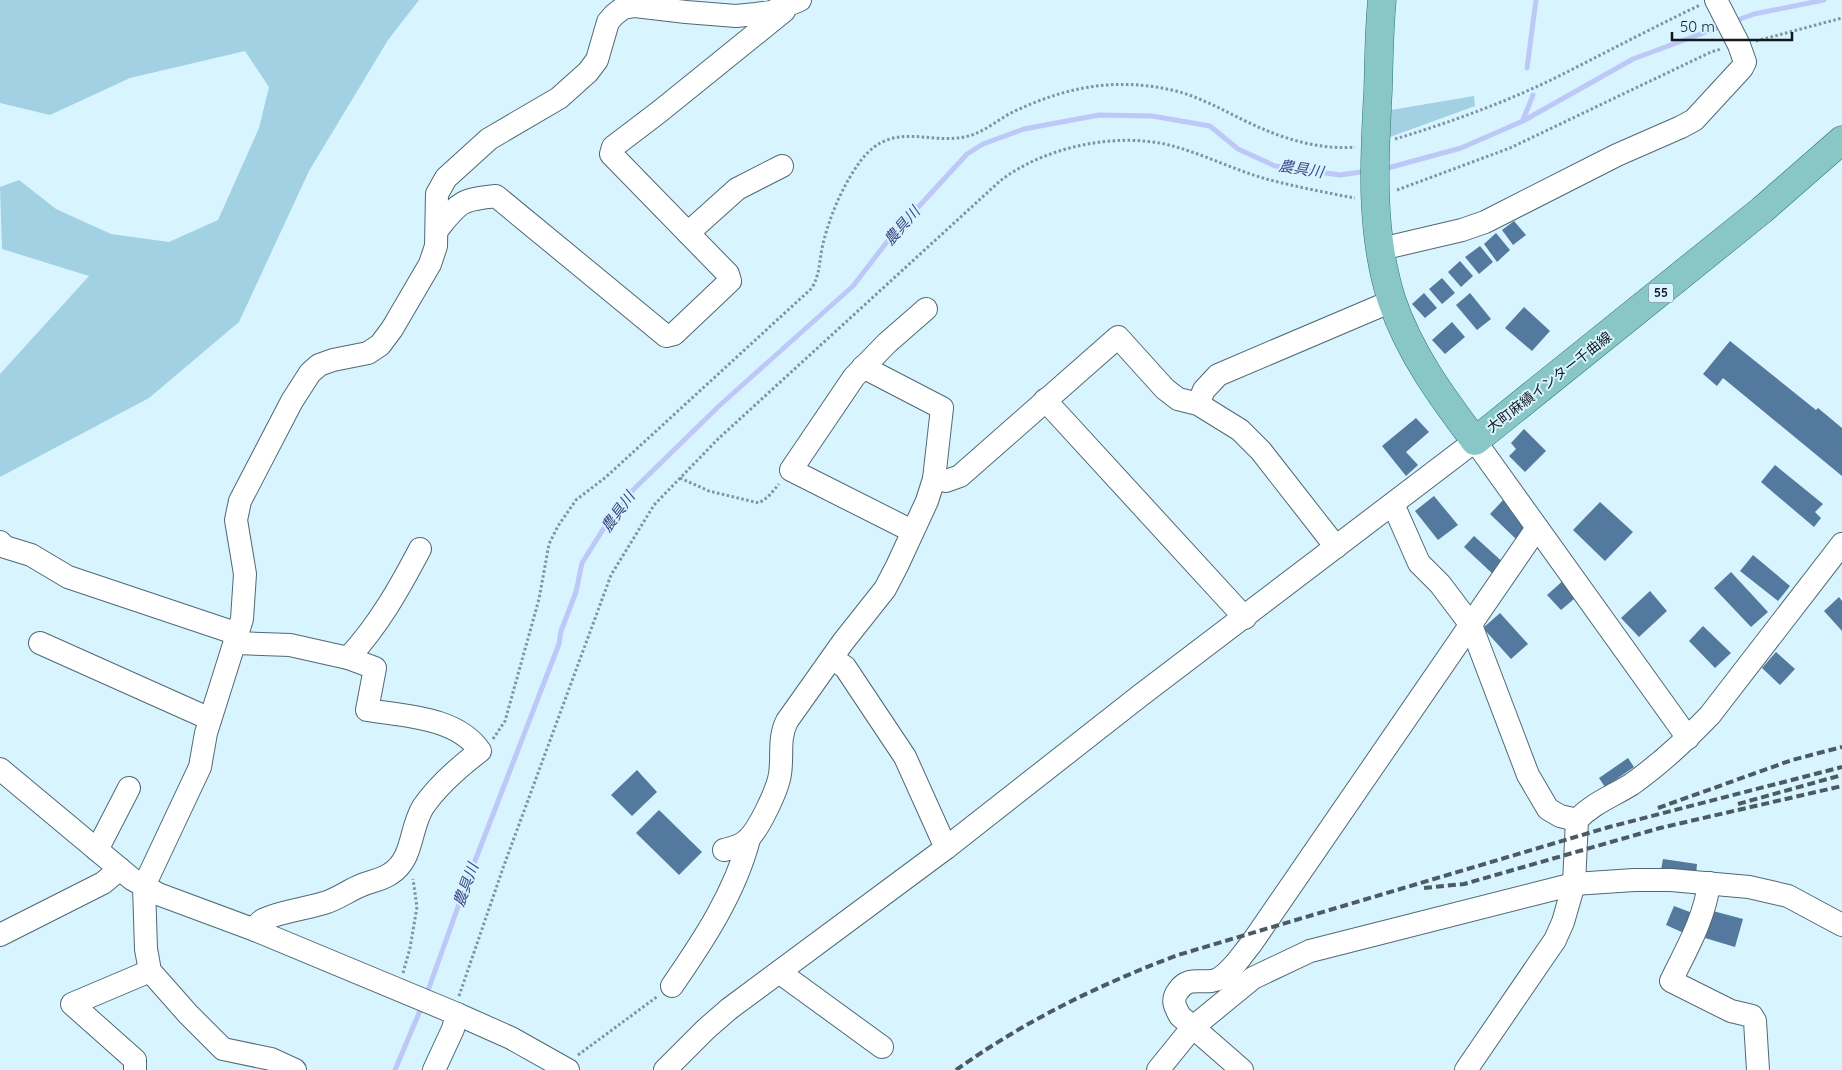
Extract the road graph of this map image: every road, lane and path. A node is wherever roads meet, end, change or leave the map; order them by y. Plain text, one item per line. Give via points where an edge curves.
1 (1382, 0) edge
2 (1713, 2) edge
3 (796, 3) edge
4 (1842, 18) edge
5 (1738, 43) junction
6 (1842, 140) edge
7 (1375, 148) junction
8 (782, 166) dead end
9 (1374, 194) junction
10 (437, 230) junction
11 (688, 232) junction
12 (1381, 249) junction
13 (1392, 301) junction
14 (926, 309) dead end
15 (862, 368) junction
16 (1045, 400) junction
17 (1198, 404) junction
18 (1475, 441) junction
19 (680, 478) junction
20 (934, 479) junction
21 (768, 497) dead end
22 (1393, 504) junction
23 (1537, 528) junction
24 (912, 531) junction
25 (0, 542) edge
26 (1842, 544) edge
27 (1336, 547) junction
28 (420, 549) dead end
29 (1244, 618) junction
30 (1471, 625) junction
31 (40, 643) dead end
32 (236, 643) junction
33 (348, 658) junction
34 (832, 659) junction
35 (210, 718) junction
36 (1688, 738) junction
37 (480, 750) junction
38 (0, 769) edge
39 (129, 788) dead end
40 (1577, 820) junction
41 (749, 839) junction
42 (946, 848) junction
43 (97, 850) junction
44 (724, 850) dead end
45 (410, 851) junction
46 (120, 869) junction
47 (1709, 883) junction
48 (1574, 884) junction
49 (144, 886) junction
50 (1842, 925) edge
51 (255, 930) junction
52 (0, 936) edge
53 (150, 971) junction
54 (779, 972) junction
55 (672, 986) joint
56 (401, 992) junction
57 (453, 1013) junction
58 (1192, 1028) junction
59 (882, 1047) dead end
60 (565, 1069) edge
61 (135, 1070) edge
62 (295, 1070) edge
63 (434, 1070) edge
64 (665, 1070) edge
65 (1158, 1070) edge
66 (1242, 1070) edge
67 (1466, 1070) edge
68 (1758, 1070) edge

1 - 7 main road, 大町麻績インター千曲線
2 - 5 street
2 - 7 path via 1648,29 1550,80 1478,111
3 - 10 street via 771,12 736,16 635,6 623,8 608,22 597,60 577,83 559,98 489,140 446,178 436,194 434,215
3 - 11 street via 613,147 611,154
4 - 5 path
5 - 9 path via 1711,52 1510,148
5 - 12 street via 1745,62 1742,68 1694,120 1681,128 1618,155 1485,222
6 - 18 main road, 大町麻績インター千曲線 / 55 via 1754,217
7 - 9 main road, 大町麻績インター千曲線
7 - 37 path via 1341,148 1299,140 1264,130 1220,108 1177,92 1135,85 1101,84 1068,90 1014,112 971,135 940,138 901,135 875,146 862,159 835,204 822,248 819,274 812,288 606,477 576,500 558,526 549,544 535,614 505,721 493,740
8 - 11 street via 738,189
9 - 12 main road, 大町麻績インター千曲線
9 - 19 path via 1269,179 1161,144 1135,140 1075,146 1048,153 1000,181 725,432
10 - 11 street via 457,206 468,199 496,196 666,336 674,334 730,280
10 - 32 street via 430,264 392,329 380,345 368,353 333,360 319,365 310,373 240,501 236,520 246,590
12 - 13 main road, 大町麻績インター千曲線
13 - 17 street via 1218,375 1204,390
13 - 18 main road, 大町麻績インター千曲線 via 1420,362
14 - 15 street
15 - 20 street via 942,408
15 - 24 street via 791,470
16 - 17 street via 1118,337 1165,389 1178,399
16 - 20 street via 960,476 946,481
16 - 29 street
17 - 27 street via 1240,430 1261,451
18 - 22 street
18 - 23 street
19 - 21 path via 709,491 759,503
19 - 57 path via 654,505 611,575 502,868
20 - 24 street
22 - 27 street
22 - 30 street via 1419,563 1440,584
23 - 30 street
23 - 36 street
24 - 34 street via 885,589
25 - 32 street via 5,547 31,555 68,577 232,632
26 - 36 street via 1710,715
27 - 29 street
28 - 33 street via 384,614
29 - 42 street
30 - 40 street via 1528,775 1548,809
30 - 58 street via 1228,972 1217,980 1190,981 1181,986 1175,995 1175,1008
31 - 35 street
32 - 33 street via 290,644
32 - 35 street
33 - 37 street via 374,668 368,710 422,719 465,733
34 - 41 street via 783,730 778,785
34 - 42 street via 845,667 905,757
35 - 49 street via 200,767
36 - 40 street via 1648,772 1596,803
37 - 45 street via 449,777 422,809 411,837
38 - 43 street
39 - 43 street
40 - 48 street
41 - 44 street
41 - 55 street via 736,876 704,939
42 - 54 street
43 - 46 street
45 - 51 street via 398,868 380,880 326,902 264,919
45 - 56 path via 417,907
46 - 49 street
46 - 52 street via 102,882
47 - 48 street via 1634,880
47 - 50 street via 1768,890 1788,896
47 - 68 street via 1702,914 1671,981 1731,1011 1752,1016
48 - 58 street via 1310,951 1253,978
48 - 67 street via 1555,940
49 - 51 street
49 - 53 street
51 - 56 street
53 - 61 street via 72,1004 135,1060
53 - 62 street via 223,1049 271,1059
54 - 59 street
54 - 64 street via 706,1029
55 - 60 path
56 - 57 street
57 - 60 street via 511,1038
57 - 63 street via 453,1029
58 - 65 street
58 - 66 street

